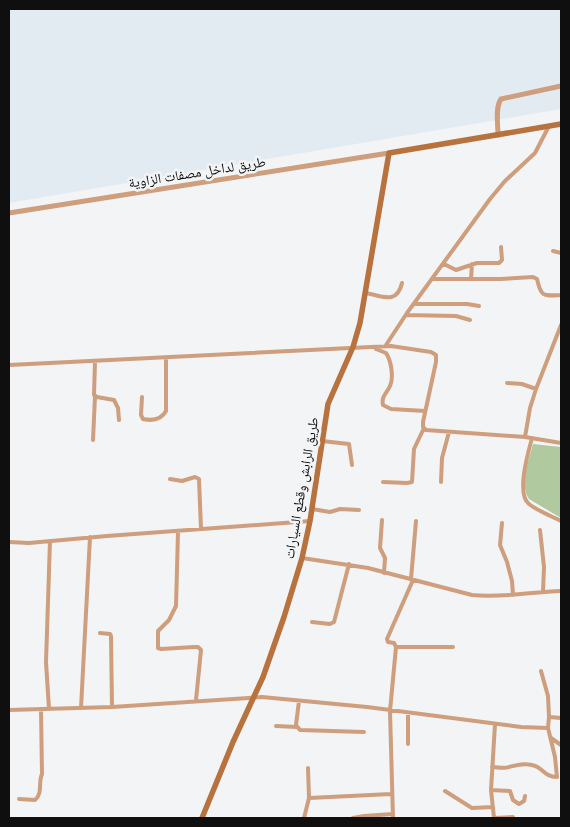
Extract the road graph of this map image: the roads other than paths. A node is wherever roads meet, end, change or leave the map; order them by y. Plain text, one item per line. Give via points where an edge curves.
1 (561, 86) edge
2 (561, 124) edge
3 (550, 126) junction
4 (498, 135) junction
5 (389, 153) junction
6 (9, 213) edge
7 (501, 247) dead end
8 (552, 251) dead end
9 (561, 253) edge
10 (444, 264) junction
11 (472, 264) junction
12 (433, 279) junction
13 (471, 279) junction
14 (402, 283) dead end
15 (366, 293) junction
16 (561, 295) edge
17 (414, 304) junction
18 (479, 306) dead end
19 (406, 315) junction
20 (470, 320) dead end
21 (561, 325) edge
22 (556, 341) junction
23 (561, 342) edge
24 (386, 345) junction
25 (353, 348) junction
26 (373, 348) junction
27 (166, 357) junction
28 (94, 361) junction
29 (9, 365) edge
30 (507, 383) dead end
31 (536, 390) junction
32 (95, 396) junction
33 (142, 396) dead end
34 (425, 411) junction
35 (119, 420) dead end
36 (424, 428) junction
37 (448, 432) junction
38 (525, 438) junction
39 (532, 438) junction
40 (93, 440) dead end
41 (322, 441) junction
42 (561, 443) edge
43 (352, 465) dead end
44 (170, 479) dead end
45 (383, 482) dead end
46 (441, 482) dead end
47 (312, 509) junction
48 (359, 510) dead end
49 (382, 520) dead end
50 (310, 521) junction
51 (416, 521) dead end
52 (561, 521) edge
53 (502, 523) dead end
54 (202, 529) junction
55 (540, 530) dead end
56 (178, 532) junction
57 (90, 537) junction
58 (50, 541) junction
59 (9, 542) edge
60 (302, 558) junction
61 (349, 564) junction
62 (384, 573) junction
63 (412, 580) junction
64 (561, 591) edge
65 (543, 592) junction
66 (513, 595) junction
67 (312, 622) dead end
68 (100, 633) dead end
69 (396, 647) junction
70 (453, 647) dead end
71 (541, 671) dead end
72 (254, 696) junction
73 (196, 700) junction
74 (299, 701) junction
75 (112, 707) junction
76 (81, 708) junction
77 (41, 709) junction
78 (49, 709) junction
79 (9, 710) edge
80 (390, 711) junction
81 (408, 713) junction
82 (549, 718) junction
83 (561, 718) edge
84 (495, 724) junction
85 (276, 726) dead end
86 (297, 727) junction
87 (548, 728) junction
88 (364, 732) dead end
89 (551, 738) junction
90 (408, 744) dead end
91 (561, 745) edge
92 (492, 767) junction
93 (308, 768) dead end
94 (491, 790) junction
95 (446, 791) dead end
96 (391, 794) junction
97 (525, 796) dead end
98 (309, 798) junction
99 (19, 799) dead end
100 (493, 807) junction
101 (393, 816) edge
102 (513, 817) edge
103 (202, 818) edge
104 (304, 818) edge
105 (354, 818) edge
106 (494, 818) edge

1 - 4 street via 498,101
2 - 3 main road
3 - 4 main road
3 - 10 street via 535,154 495,193
4 - 5 main road
5 - 6 street, طريق لداخل مصفات الزاوية
5 - 15 main road, طريق الرابش وقطع السيارات
7 - 11 street via 500,263
8 - 9 street
10 - 11 street via 456,270
10 - 12 street
11 - 13 street
12 - 13 street
12 - 17 street
13 - 16 street via 533,277 540,292 548,296
14 - 15 street via 395,297
15 - 25 main road, طريق الرابش وقطع السيارات
17 - 18 street
17 - 19 street
19 - 20 street via 456,316
19 - 24 street
21 - 22 street
22 - 23 street
22 - 31 street
24 - 26 street
24 - 34 street via 436,355
25 - 26 street
25 - 27 street
25 - 41 main road, طريق الرابش وقطع السيارات via 330,397
26 - 34 street via 389,357 392,380 383,405 391,409
27 - 28 street
27 - 33 street via 164,414 155,420 143,419
28 - 29 street
28 - 32 street
30 - 31 street via 522,384
31 - 38 street
32 - 35 street via 114,400
32 - 40 street
34 - 36 street
36 - 37 street
36 - 45 street via 414,449 412,482
37 - 38 street
37 - 46 street
38 - 39 street
39 - 42 street
39 - 52 street via 523,494 530,504
41 - 43 street via 349,444
41 - 47 main road, طريق الرابش وقطع السيارات
44 - 54 street via 199,479
47 - 48 street via 330,512
47 - 50 main road, طريق الرابش وقطع السيارات
49 - 62 street via 380,548 385,558
50 - 54 street
50 - 60 main road, طريق الرابش وقطع السيارات
51 - 63 street
53 - 66 street via 500,545 512,581
54 - 56 street
55 - 65 street
56 - 57 street
56 - 73 street via 176,606 158,631 157,645 161,649 198,647 201,650
57 - 58 street
57 - 76 street
58 - 59 street
58 - 78 street via 46,662
60 - 61 street
60 - 72 main road, طريق الرابش وقطع السيارات via 278,636
61 - 62 street
61 - 67 street via 335,621 330,624
62 - 63 street
63 - 66 street via 472,595
63 - 69 street via 387,639
64 - 65 street
65 - 66 street
68 - 75 street via 111,636
69 - 70 street
69 - 80 street
71 - 82 street via 548,696
72 - 73 street
72 - 74 street
72 - 103 main road, طريق الرابش وقطع السيارات
73 - 75 street
74 - 80 street
74 - 86 street
75 - 76 street
76 - 78 street
77 - 78 street
77 - 79 street
77 - 99 street via 39,796 35,800
80 - 81 street
80 - 96 street
81 - 84 street
81 - 90 street
82 - 83 street
82 - 87 street
84 - 87 street
84 - 92 street
85 - 86 street
86 - 88 street via 300,730
87 - 89 street
89 - 91 street
89 - 92 street via 557,778 547,776 533,765
92 - 94 street
93 - 98 street
94 - 97 street via 510,791 513,800 519,804
94 - 100 street
95 - 100 street via 472,808
96 - 98 street
96 - 101 street
98 - 104 street
100 - 106 street
101 - 105 street
102 - 106 street

